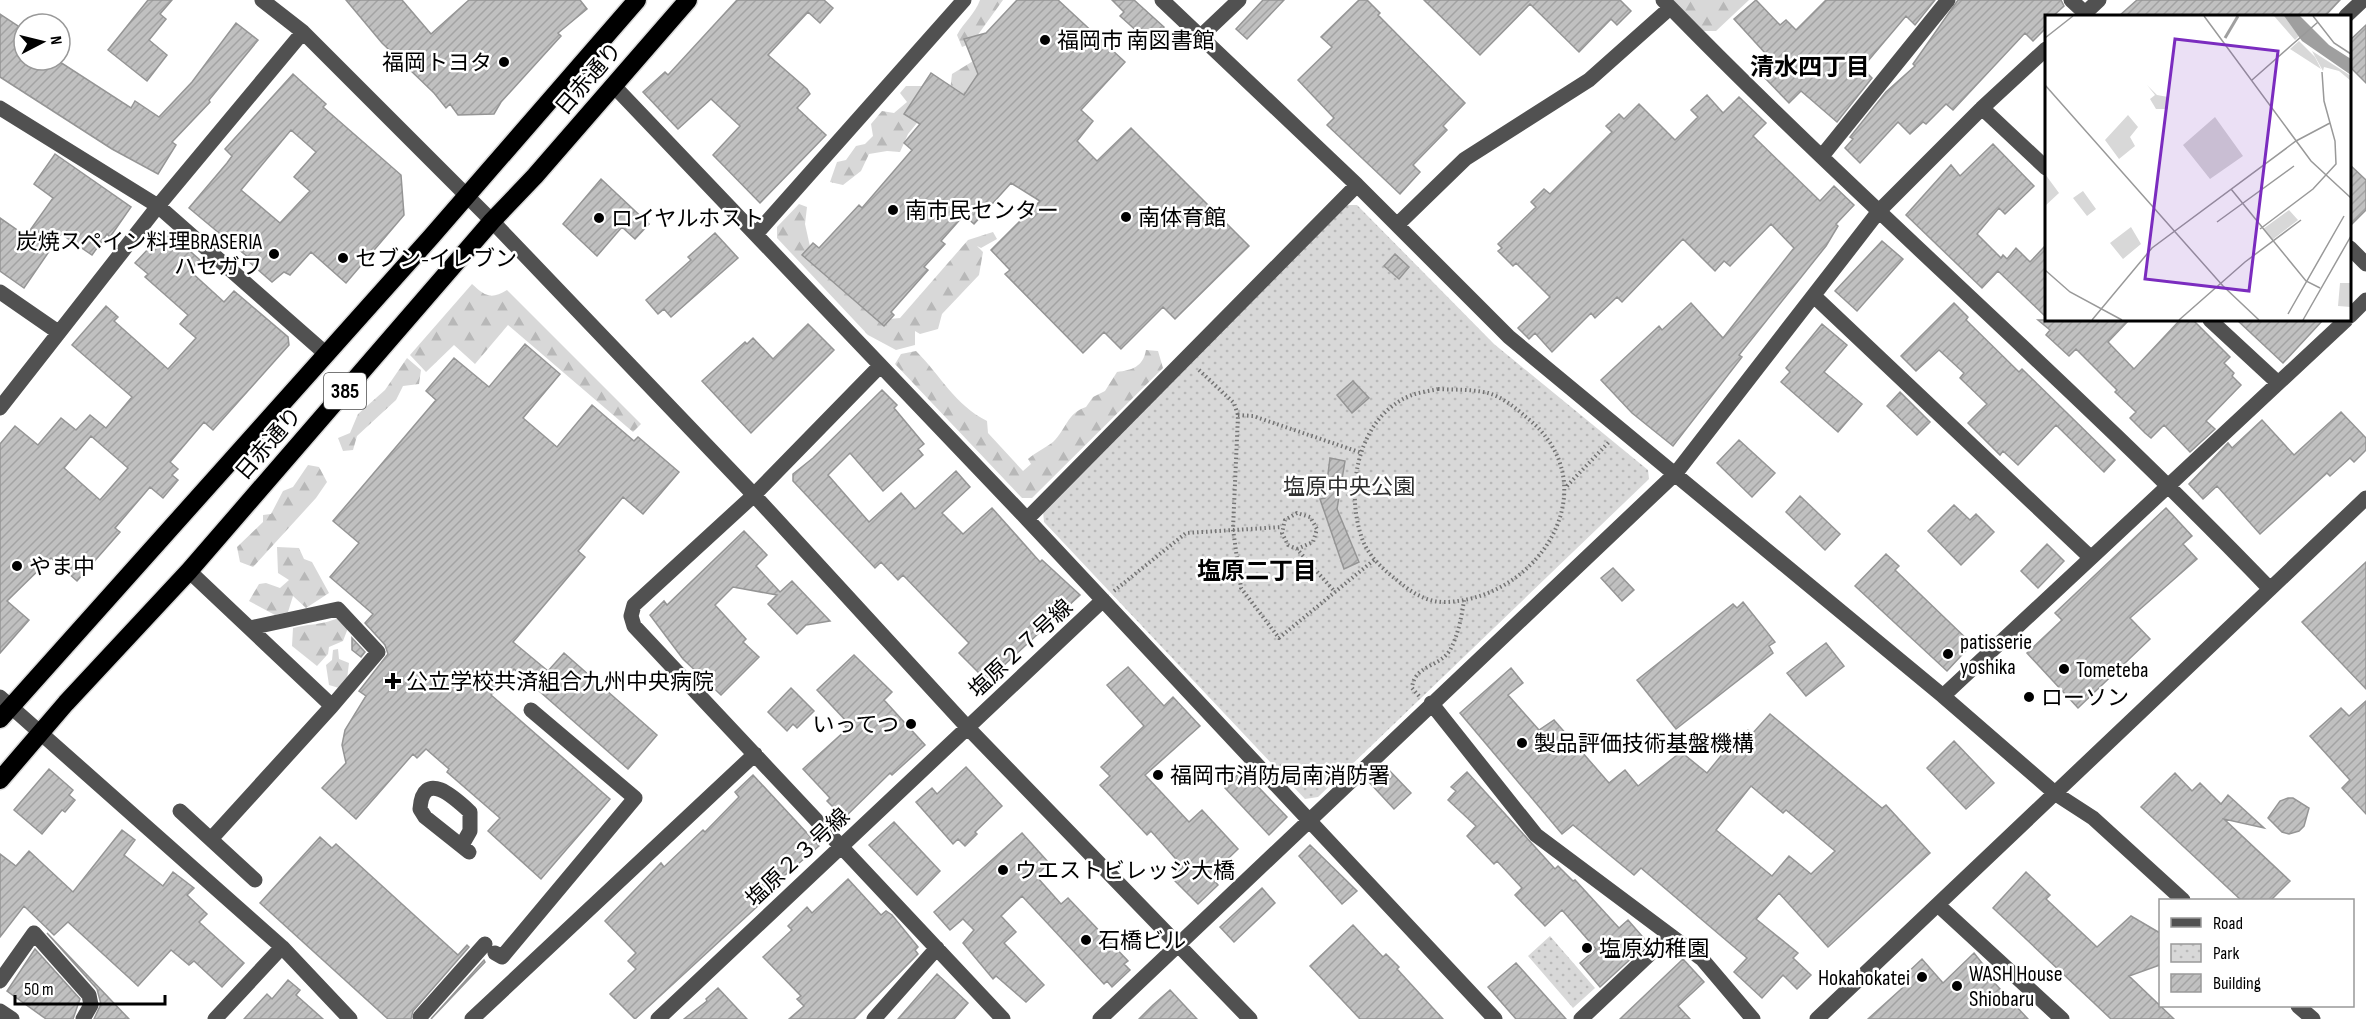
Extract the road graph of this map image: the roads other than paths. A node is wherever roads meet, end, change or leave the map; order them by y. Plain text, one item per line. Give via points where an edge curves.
1 (637, 0) edge
2 (688, 0) edge
3 (964, 0) edge
4 (1162, 0) edge
5 (1239, 0) edge
6 (1948, 0) edge
7 (2071, 0) edge
8 (2363, 0) edge
9 (271, 2) edge
10 (1666, 4) edge
11 (2091, 11) edge
12 (2347, 15) edge
13 (303, 32) junction
14 (1200, 37) junction
15 (2045, 50) edge
16 (613, 85) junction
17 (0, 108) edge
18 (1982, 108) junction
19 (1822, 156) junction
20 (2045, 167) edge
21 (1357, 185) junction
22 (466, 196) junction
23 (158, 206) junction
24 (1879, 211) junction
25 (492, 221) junction
26 (1397, 225) junction
27 (757, 233) junction
28 (2351, 251) edge
29 (2366, 264) edge
30 (0, 292) edge
31 (1814, 296) junction
32 (2366, 300) edge
33 (2351, 314) edge
34 (2211, 321) edge
35 (2345, 321) edge
36 (58, 332) junction
37 (325, 353) junction
38 (879, 367) junction
39 (2277, 382) junction
40 (0, 408) edge
41 (1676, 473) junction
42 (2169, 486) junction
43 (754, 495) junction
44 (2366, 498) edge
45 (1027, 519) junction
46 (2090, 557) junction
47 (189, 571) junction
48 (2270, 589) junction
49 (1103, 600) junction
50 (249, 628) junction
51 (1943, 696) junction
52 (1430, 705) junction
53 (332, 706) junction
54 (4, 707) edge
55 (531, 710) dead end
56 (968, 728) junction
57 (40, 733) junction
58 (755, 754) junction
59 (0, 780) edge
60 (2056, 795) junction
61 (180, 811) dead end
62 (1309, 820) junction
63 (211, 839) junction
64 (841, 847) junction
65 (255, 880) dead end
66 (2182, 899) edge
67 (1938, 905) junction
68 (1669, 936) junction
69 (1180, 945) junction
70 (282, 947) junction
71 (937, 948) junction
72 (0, 981) edge
73 (2300, 1007) edge
74 (0, 1011) edge
75 (420, 1017) dead end
76 (12, 1019) edge
77 (83, 1019) edge
78 (215, 1019) edge
79 (350, 1019) edge
80 (472, 1019) edge
81 (658, 1019) edge
82 (874, 1019) edge
83 (1003, 1019) edge
84 (1100, 1019) edge
85 (1250, 1019) edge
86 (1495, 1019) edge
87 (1581, 1019) edge
88 (1753, 1019) edge
89 (1817, 1019) edge
90 (2062, 1019) edge
91 (2313, 1019) edge

1 - 22 highway, 日赤通り / 385
2 - 16 highway, 日赤通り / 385
3 - 27 street
4 - 14 street
5 - 14 street
6 - 19 street
7 - 11 street
8 - 12 street
9 - 13 street
10 - 19 street
10 - 26 street via 1589,80 1465,159
13 - 22 street
13 - 23 street
14 - 21 street
15 - 18 street
16 - 25 highway, 日赤通り / 385
16 - 27 street
17 - 23 street
18 - 20 street
18 - 24 street
19 - 24 street
21 - 26 street
21 - 45 street
22 - 25 street
22 - 37 highway, 日赤通り / 385
23 - 36 street
23 - 37 street
24 - 31 street
24 - 42 street
25 - 43 street
25 - 47 highway, 日赤通り / 385
26 - 41 street via 1509,337
27 - 38 street
28 - 29 street
30 - 36 street
31 - 41 street
31 - 46 street
32 - 33 street
34 - 39 street
35 - 39 street
36 - 40 street
37 - 54 highway, 日赤通り / 385
38 - 43 street
38 - 45 street
39 - 42 street
41 - 51 street
41 - 52 street
42 - 46 street
42 - 48 street
43 - 56 street
43 - 58 street via 634,605 631,616 634,626
44 - 48 street
45 - 49 street
46 - 51 street
47 - 50 street
47 - 57 highway, 日赤通り / 385
48 - 60 street
49 - 56 street, 塩原２７号線
49 - 62 street
50 - 53 street
50 - 53 street via 338,609 378,652
51 - 60 street
52 - 62 street
52 - 68 street via 1536,835
53 - 63 street
54 - 57 street
55 - 75 street via 635,798 535,909 502,957 490,949
56 - 64 street, 塩原２３号線
56 - 69 street
57 - 59 highway, 日赤通り / 385
57 - 70 street via 108,803
58 - 64 street
58 - 80 street
60 - 66 street via 2093,818
60 - 67 street
61 - 63 street
62 - 69 street
62 - 86 street
63 - 65 street
64 - 71 street
64 - 81 street, 塩原２３号線
67 - 89 street
67 - 90 street
68 - 87 street
68 - 88 street via 1702,959
69 - 84 street
69 - 85 street
70 - 78 street
70 - 79 street
71 - 82 street
71 - 83 street
72 - 77 street via 34,933 89,994 91,1005
73 - 91 street
74 - 76 street

